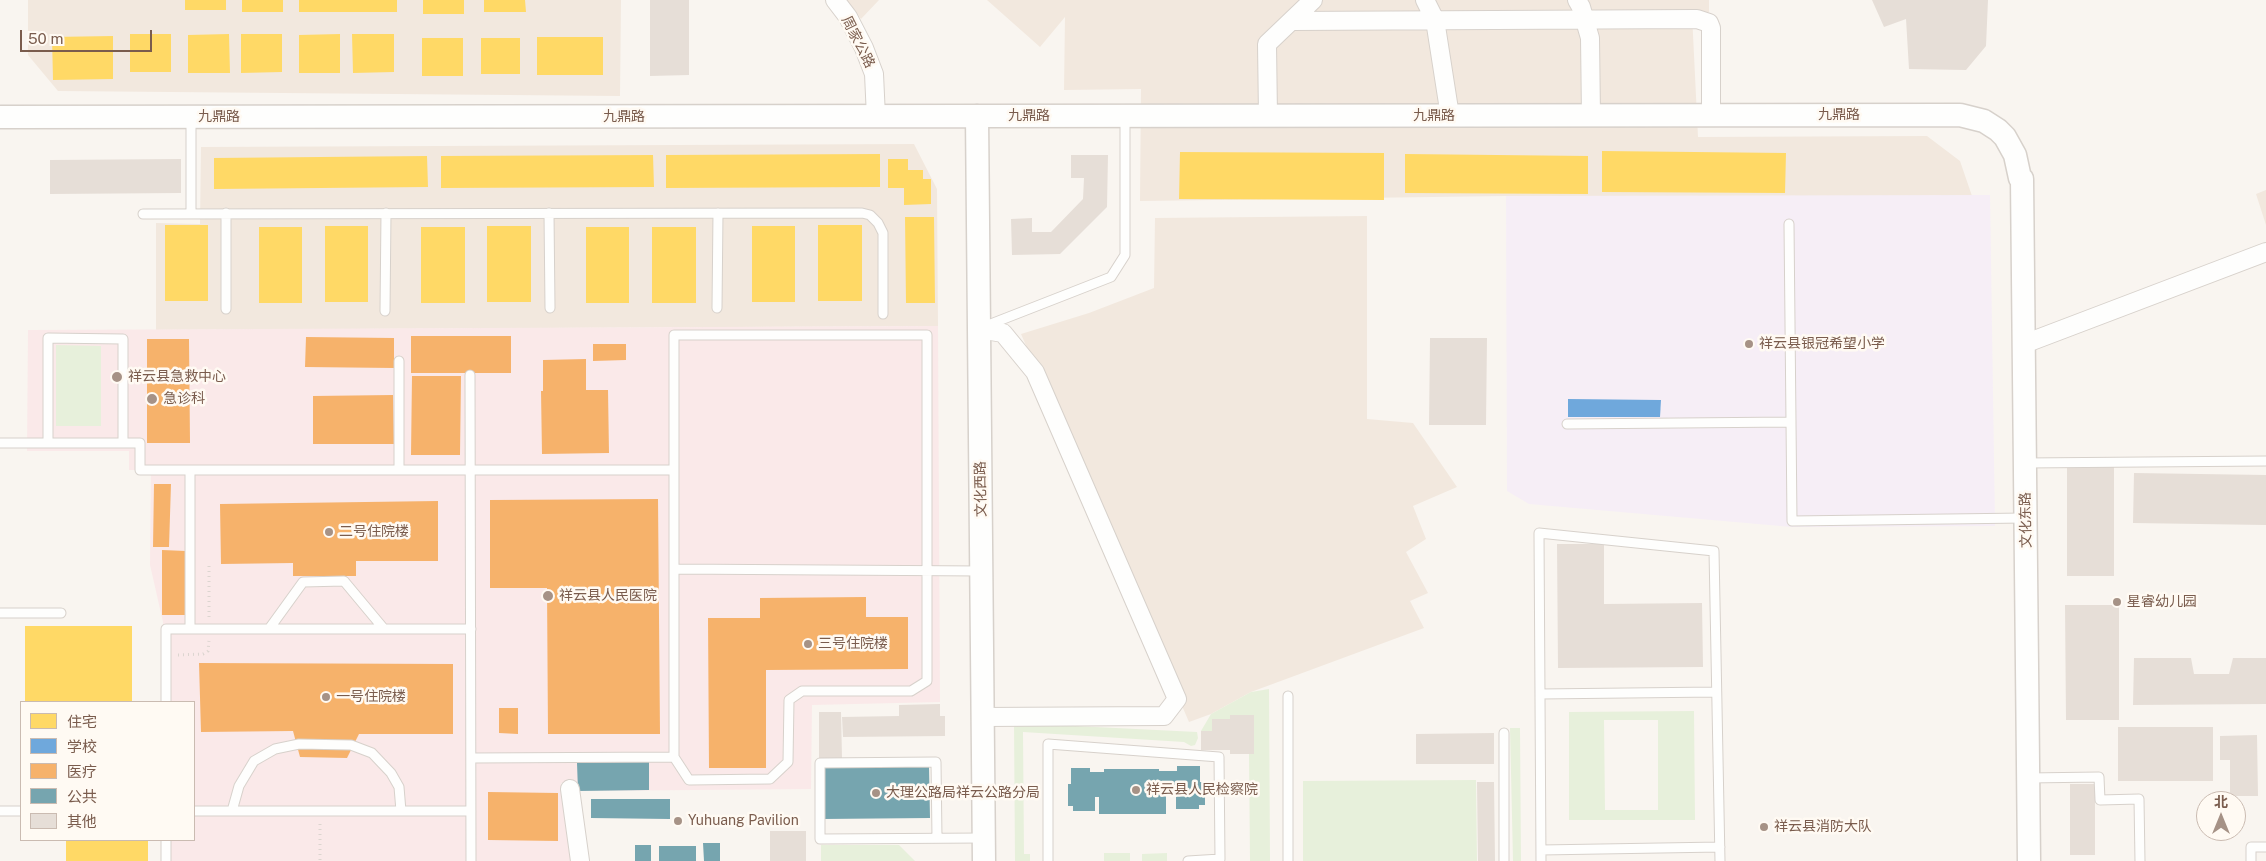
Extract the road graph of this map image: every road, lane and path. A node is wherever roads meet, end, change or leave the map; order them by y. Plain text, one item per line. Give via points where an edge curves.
1 (835, 0) edge
2 (1313, 0) edge
3 (1425, 0) edge
4 (1577, 0) edge
5 (1585, 19) junction
6 (1435, 20) junction
7 (1291, 21) junction
8 (876, 116) junction
9 (977, 116) junction
10 (1125, 116) junction
11 (1268, 116) junction
12 (1450, 116) junction
13 (1591, 116) junction
14 (1711, 116) junction
15 (0, 117) edge
16 (191, 117) junction
17 (2022, 179) joint
18 (549, 213) junction
19 (718, 213) junction
20 (143, 214) dead end
21 (191, 214) junction
22 (226, 214) junction
23 (386, 214) junction
24 (1789, 224) dead end
25 (2266, 252) edge
26 (550, 308) dead end
27 (718, 308) dead end
28 (226, 309) dead end
29 (385, 311) dead end
30 (883, 314) dead end
31 (979, 329) junction
32 (2024, 344) junction
33 (399, 361) dead end
34 (470, 375) dead end
35 (1791, 422) junction
36 (1567, 424) dead end
37 (0, 443) edge
38 (48, 443) junction
39 (123, 443) junction
40 (2266, 461) edge
41 (2025, 463) junction
42 (190, 470) junction
43 (400, 470) junction
44 (471, 470) junction
45 (674, 470) junction
46 (2026, 518) junction
47 (674, 569) junction
48 (927, 570) junction
49 (982, 571) junction
50 (0, 613) edge
51 (62, 613) dead end
52 (190, 629) junction
53 (269, 629) junction
54 (384, 629) junction
55 (471, 629) junction
56 (1716, 692) junction
57 (1540, 694) junction
58 (1288, 696) dead end
59 (166, 701) edge
60 (983, 717) junction
61 (1504, 733) dead end
62 (674, 757) junction
63 (471, 758) junction
64 (2028, 778) junction
65 (570, 789) dead end
66 (0, 811) edge
67 (20, 811) edge
68 (195, 811) edge
69 (232, 811) junction
70 (320, 811) junction
71 (401, 811) junction
72 (471, 811) junction
73 (937, 838) junction
74 (984, 838) junction
75 (166, 841) edge
76 (2266, 847) edge
77 (1720, 848) junction
78 (1541, 850) junction
79 (166, 861) edge
80 (320, 861) edge
81 (471, 861) edge
82 (580, 861) edge
83 (984, 861) edge
84 (1048, 861) edge
85 (1188, 861) edge
86 (1288, 861) edge
87 (1504, 861) edge
88 (1541, 861) edge
89 (1720, 861) edge
90 (2029, 861) edge
91 (2140, 861) edge
92 (2251, 861) edge

1 - 8 street, 周家公路 via 864,48 874,74
2 - 7 street
3 - 6 street
4 - 5 street
5 - 6 street
5 - 13 street via 1591,46
5 - 14 street via 1697,19 1708,23 1711,28
6 - 7 street
6 - 12 street
7 - 11 street via 1267,44
8 - 9 street, 九鼎路
8 - 16 street, 九鼎路
9 - 10 street, 九鼎路
9 - 31 street, 文化西路
10 - 11 street, 九鼎路
10 - 31 lane via 1125,255 1111,277
11 - 12 street, 九鼎路
12 - 13 street, 九鼎路
13 - 14 street, 九鼎路
14 - 17 street, 九鼎路 via 1967,117 1992,125 2005,137 2015,155
15 - 16 street, 九鼎路
16 - 21 lane
17 - 32 street, 文化东路
18 - 19 lane
18 - 23 lane
18 - 26 lane
19 - 27 lane
19 - 30 lane via 870,215 882,227 883,233
20 - 21 lane
21 - 22 lane
22 - 23 lane
22 - 28 lane
23 - 29 lane
24 - 35 lane
25 - 32 street
31 - 49 street, 文化西路
31 - 60 street via 1003,333 1035,372 1177,699 1164,716
32 - 41 street, 文化东路
33 - 43 lane
34 - 44 lane
35 - 36 lane
35 - 46 lane via 1792,520
37 - 38 lane
38 - 39 lane
38 - 39 lane via 48,338 123,339
39 - 42 lane via 140,443 140,470
40 - 41 lane
41 - 46 street, 文化东路
42 - 43 lane
42 - 52 lane
43 - 44 lane
44 - 45 lane
44 - 55 lane
45 - 47 lane
45 - 48 lane via 674,335 926,335
46 - 64 street, 文化东路
47 - 48 lane
47 - 62 lane
48 - 49 lane
48 - 62 lane via 927,681 911,691 802,691 789,700 788,762 770,779 689,780
49 - 60 street, 文化西路
50 - 51 lane
52 - 53 lane
52 - 59 lane via 166,629
53 - 54 lane
53 - 54 lane via 303,582 344,581
54 - 55 lane
55 - 63 lane
56 - 57 lane
56 - 57 lane via 1714,551 1539,533
56 - 77 lane
57 - 78 lane
58 - 86 lane
60 - 74 street, 文化西路
61 - 87 lane
62 - 63 lane
63 - 72 lane
64 - 90 street, 文化东路
64 - 91 lane via 2100,778 2100,800 2139,800
65 - 82 street
66 - 67 lane
68 - 69 lane
69 - 70 lane
69 - 71 lane via 239,786 254,761 275,749 300,744 350,745 372,754 395,780
70 - 71 lane
70 - 80 path
71 - 72 lane
72 - 81 lane
73 - 73 lane via 820,839 820,763 936,762
73 - 74 lane
74 - 83 street, 文化西路
75 - 79 lane
76 - 92 lane via 2251,847
77 - 78 lane
77 - 89 lane
78 - 88 lane
84 - 85 lane via 1048,744 1219,757 1220,859

